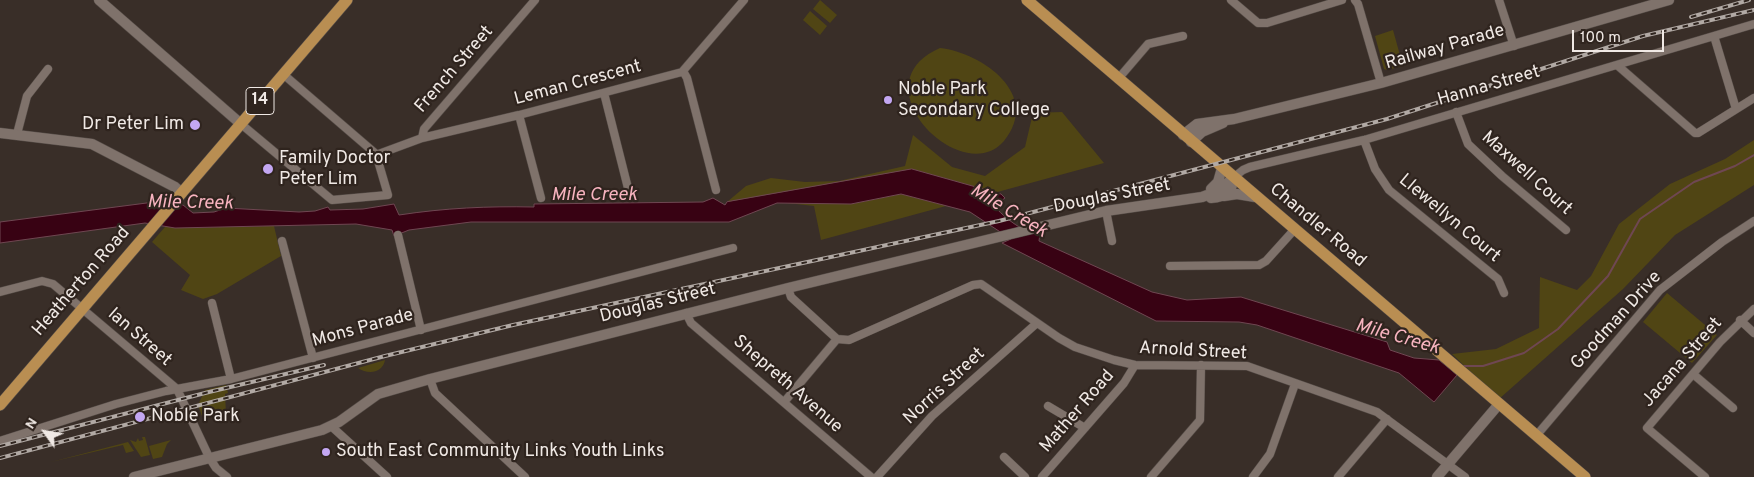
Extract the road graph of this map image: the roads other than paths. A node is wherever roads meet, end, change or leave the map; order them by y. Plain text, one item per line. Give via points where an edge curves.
1 (92, 0) edge
2 (99, 0) edge
3 (347, 0) edge
4 (535, 0) edge
5 (744, 0) edge
6 (1027, 0) edge
7 (1231, 0) edge
8 (1342, 0) edge
9 (1355, 0) edge
10 (1500, 0) edge
11 (1668, 0) edge
12 (1754, 24) edge
13 (1183, 36) dead end
14 (1714, 36) junction
15 (1514, 46) junction
16 (1617, 65) junction
17 (48, 69) dead end
18 (683, 70) junction
19 (283, 74) junction
20 (1118, 79) junction
21 (1381, 83) junction
22 (604, 93) junction
23 (1754, 98) edge
24 (1736, 109) junction
25 (1456, 112) junction
26 (519, 115) junction
27 (241, 124) junction
28 (0, 133) edge
29 (17, 134) junction
30 (422, 138) junction
31 (1187, 138) junction
32 (1364, 140) junction
33 (375, 153) junction
34 (1222, 168) junction
35 (1233, 178) junction
36 (716, 190) dead end
37 (182, 193) junction
38 (388, 196) junction
39 (630, 196) dead end
40 (1255, 196) junction
41 (1219, 197) junction
42 (541, 198) dead end
43 (1200, 198) junction
44 (390, 204) dead end
45 (1106, 211) junction
46 (1754, 221) edge
47 (1294, 230) junction
48 (1566, 230) dead end
49 (398, 235) dead end
50 (282, 241) dead end
51 (1112, 241) dead end
52 (734, 248) dead end
53 (1170, 266) dead end
54 (788, 288) junction
55 (0, 292) edge
56 (1504, 293) dead end
57 (212, 303) dead end
58 (1754, 308) edge
59 (82, 309) junction
60 (686, 313) junction
61 (1740, 320) junction
62 (1036, 323) junction
63 (421, 330) junction
64 (1754, 333) edge
65 (837, 339) junction
66 (313, 358) junction
67 (1134, 365) junction
68 (1201, 365) junction
69 (1693, 374) junction
70 (231, 379) junction
71 (430, 379) junction
72 (1295, 384) junction
73 (177, 389) junction
74 (785, 401) junction
75 (1499, 404) junction
76 (0, 405) edge
77 (1048, 406) dead end
78 (1733, 408) dead end
79 (1387, 419) junction
80 (332, 426) junction
81 (1085, 428) junction
82 (1536, 436) junction
83 (0, 441) edge
84 (209, 458) junction
85 (1004, 458) dead end
86 (1449, 463) junction
87 (134, 477) edge
88 (227, 477) edge
89 (387, 477) edge
90 (525, 477) edge
91 (871, 477) edge
92 (877, 477) edge
93 (1025, 477) edge
94 (1042, 477) edge
95 (1151, 477) edge
96 (1253, 477) edge
97 (1338, 477) edge
98 (1437, 477) edge
99 (1465, 477) edge
100 (1585, 477) edge
101 (1705, 477) edge

1 - 2 main road
2 - 27 main road
3 - 19 main road, Heatherton Road / 14
4 - 30 street, French Street via 424,129
5 - 18 street
6 - 20 main road, Chandler Road
7 - 8 street via 1258,23 1267,23
9 - 21 street
10 - 15 street
11 - 15 main road, Railway Parade
12 - 14 street, Hanna Street
13 - 20 street via 1148,44
14 - 16 street, Hanna Street
14 - 24 street
15 - 21 main road, Railway Parade
16 - 24 street via 1692,131 1698,133
16 - 25 street, Hanna Street
17 - 29 street via 27,96
18 - 22 street, Leman Crescent
18 - 36 street
19 - 27 main road, Heatherton Road / 14
19 - 33 street
20 - 31 main road, Chandler Road
21 - 31 main road, Railway Parade via 1228,120
22 - 26 street, Leman Crescent
22 - 39 street
23 - 24 street
25 - 32 street, Hanna Street
25 - 48 street, Maxwell Court via 1468,144
26 - 30 street, Leman Crescent
26 - 42 street
27 - 37 main road, Heatherton Road / 14
27 - 38 street via 331,199
28 - 29 main road
29 - 37 main road via 92,144
30 - 33 street, Leman Crescent via 384,147
31 - 34 main road, Chandler Road
32 - 35 street, Hanna Street via 1250,167
32 - 56 street, Llewellyn Court via 1375,168 1389,190 1498,279
33 - 38 street
34 - 35 main road, Chandler Road
34 - 43 main road via 1215,186
35 - 40 main road, Chandler Road
35 - 41 main road via 1231,190
35 - 43 main road, Douglas Street via 1218,191
37 - 59 main road, Heatherton Road / 14
38 - 44 street
40 - 41 main road, Douglas Street via 1236,194
40 - 47 main road, Chandler Road
41 - 43 main road, Douglas Street
43 - 45 main road, Douglas Street
45 - 51 street
45 - 54 main road, Douglas Street
46 - 82 street, Goodman Drive via 1660,290
47 - 53 street via 1259,265
47 - 75 main road, Chandler Road
49 - 63 street
50 - 66 street
52 - 63 street, Mons Parade
54 - 60 main road, Douglas Street
54 - 65 street via 791,297
55 - 59 street, Ian Street via 48,282
57 - 70 street
58 - 61 street, Jacana Street
59 - 73 street, Ian Street
59 - 76 main road, Heatherton Road / 14
60 - 71 main road, Douglas Street
60 - 74 street, Shepreth Avenue via 692,323
61 - 64 street
61 - 69 street, Jacana Street
62 - 65 street, Arnold Street via 981,284 849,340
62 - 67 street, Arnold Street via 1075,347
62 - 92 street, Norris Street via 932,416
63 - 66 street, Mons Parade
65 - 74 street
66 - 70 street, Mons Parade
67 - 68 street, Arnold Street
67 - 81 street, Mather Road via 1124,383
68 - 72 street, Arnold Street via 1247,366
68 - 95 street via 1200,420
69 - 78 street
69 - 101 street, Jacana Street via 1648,428
70 - 73 street, Mons Parade
71 - 80 main road, Douglas Street via 378,394
71 - 90 street via 435,393
72 - 79 street, Arnold Street via 1364,407
72 - 96 street via 1270,454
73 - 83 street, Mons Parade via 110,406
73 - 84 street
74 - 91 street, Shepreth Avenue
75 - 82 main road, Chandler Road
75 - 86 main road
77 - 81 street
79 - 86 street, Arnold Street
79 - 97 street
80 - 84 main road, Douglas Street
80 - 89 street
81 - 94 street, Mather Road
82 - 100 main road, Chandler Road
84 - 87 main road, Douglas Street
84 - 88 street
85 - 93 street
86 - 98 main road
86 - 99 street, Arnold Street

